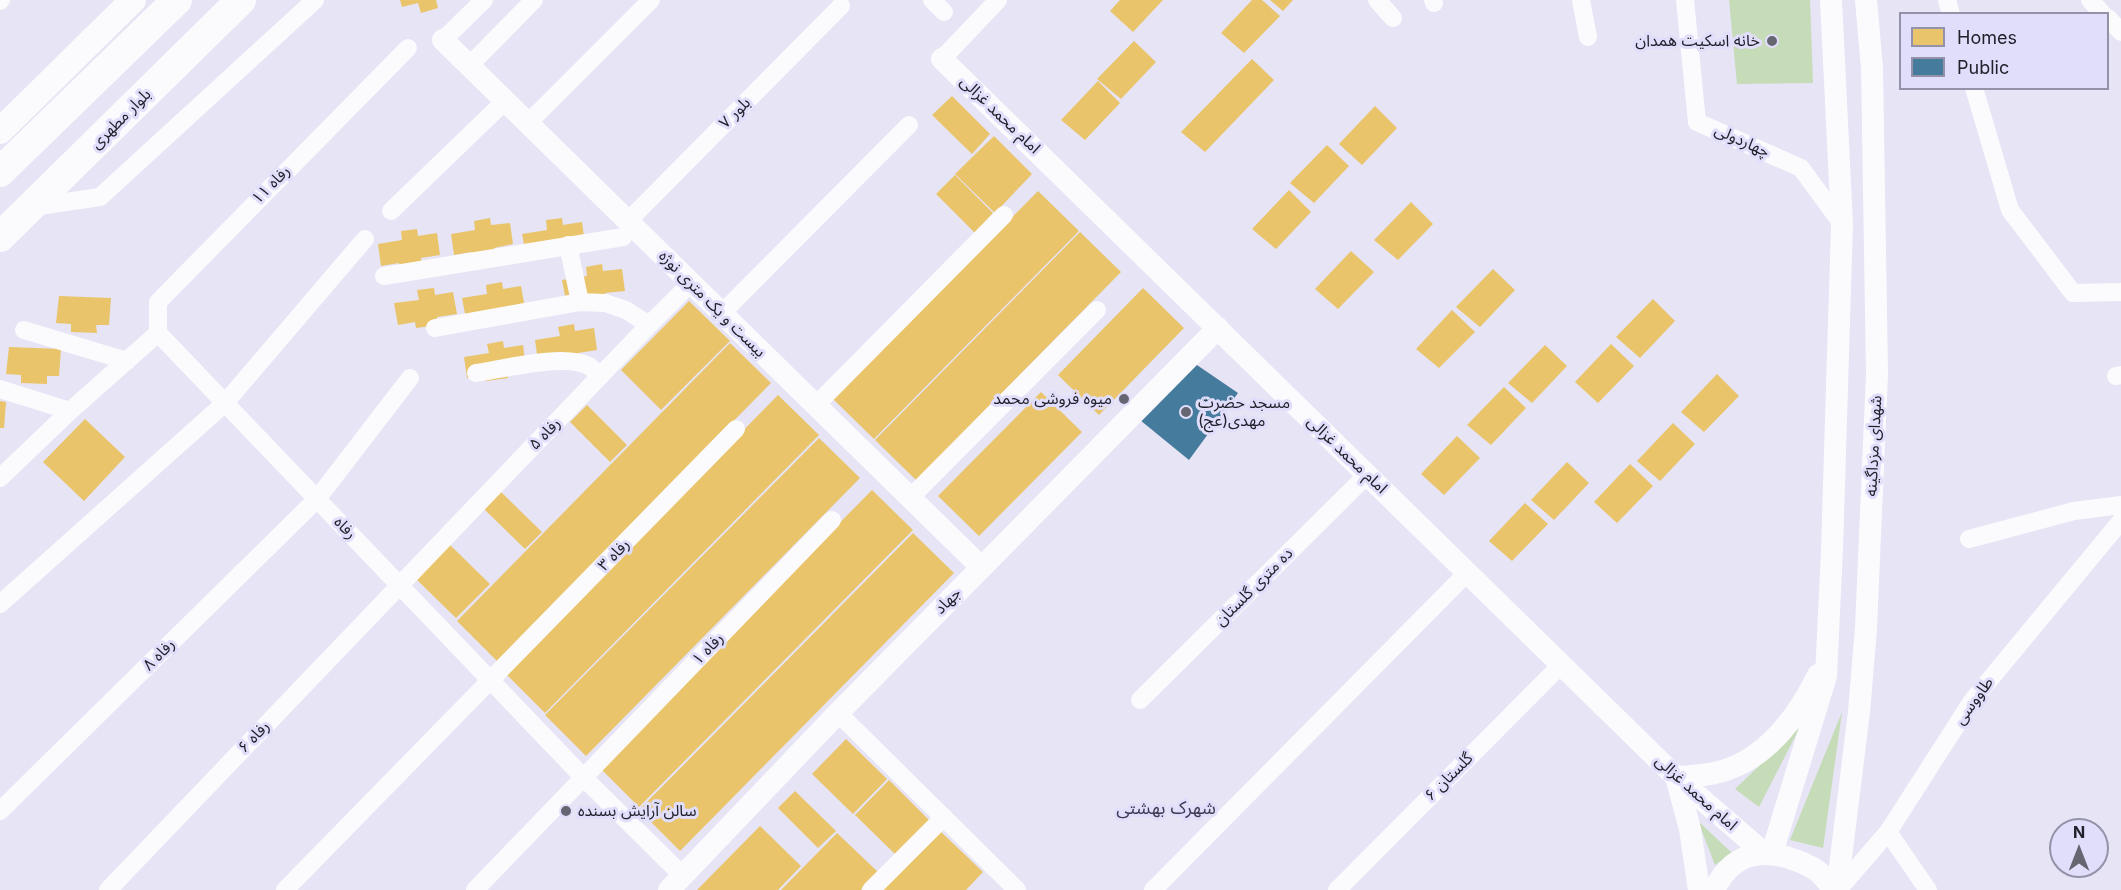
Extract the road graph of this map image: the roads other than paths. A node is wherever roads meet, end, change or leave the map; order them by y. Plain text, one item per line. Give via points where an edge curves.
1 (134, 0) edge
2 (177, 0) edge
3 (241, 0) edge
4 (315, 0) edge
5 (484, 0) edge
6 (534, 0) edge
7 (651, 0) edge
8 (998, 0) edge
9 (1377, 0) edge
10 (1581, 0) edge
11 (1686, 0) edge
12 (1831, 0) edge
13 (1866, 0) edge
14 (2090, 0) edge
15 (842, 6) dead end
16 (2101, 12) edge
17 (1393, 18) dead end
18 (2109, 19) edge
19 (2121, 32) edge
20 (1588, 37) dead end
21 (443, 40) joint
22 (408, 48) dead end
23 (942, 59) joint
24 (469, 66) junction
25 (1975, 90) edge
26 (504, 100) junction
27 (528, 123) junction
28 (909, 125) dead end
29 (0, 131) edge
30 (0, 172) edge
31 (31, 207) junction
32 (391, 211) dead end
33 (1004, 215) dead end
34 (1842, 224) junction
35 (626, 228) junction
36 (0, 237) edge
37 (365, 239) dead end
38 (568, 245) junction
39 (384, 276) dead end
40 (692, 284) junction
41 (2121, 292) edge
42 (580, 302) junction
43 (1097, 310) dead end
44 (722, 313) junction
45 (649, 324) junction
46 (435, 328) dead end
47 (1218, 328) junction
48 (24, 330) dead end
49 (158, 333) junction
50 (127, 361) junction
51 (476, 373) dead end
52 (600, 376) junction
53 (410, 378) dead end
54 (0, 388) edge
55 (225, 403) junction
56 (816, 405) junction
57 (70, 411) junction
58 (736, 429) dead end
59 (0, 455) edge
60 (19, 461) junction
61 (1367, 475) junction
62 (0, 478) edge
63 (910, 498) junction
64 (317, 499) junction
65 (2121, 505) edge
66 (832, 520) dead end
67 (2121, 521) edge
68 (1969, 539) dead end
69 (981, 567) junction
70 (1467, 573) junction
71 (400, 585) junction
72 (0, 604) edge
73 (1827, 657) junction
74 (1561, 665) junction
75 (491, 680) junction
76 (1140, 700) dead end
77 (838, 713) junction
78 (584, 777) junction
79 (1676, 777) junction
80 (0, 811) edge
81 (944, 817) junction
82 (1888, 832) junction
83 (1768, 853) junction
84 (675, 883) edge
85 (1348, 886) edge
86 (108, 890) edge
87 (285, 890) edge
88 (475, 890) edge
89 (871, 890) edge
90 (1017, 890) edge
91 (1153, 890) edge
92 (1699, 890) edge
93 (1714, 890) edge
94 (1837, 890) edge
95 (1928, 890) edge

1 - 29 main road
2 - 30 highway
3 - 31 highway, بلوار مطهری
4 - 31 street via 100,197
5 - 21 street
6 - 24 street
7 - 27 street
8 - 23 street, امام محمد غزالی
9 - 17 street
10 - 20 street
11 - 34 street, چهاردولی via 1697,122 1801,168
12 - 34 street
13 - 94 street, شهدای مزداگینه via 1872,68 1877,374 1866,628
14 - 16 street
15 - 35 street, بلور ۷
18 - 19 street
21 - 24 street, بیست و یک متری نوژه
22 - 49 street, رفاه ۱۱ via 158,302
23 - 47 street, امام محمد غزالی
24 - 26 street, بیست و یک متری نوژه
25 - 41 street via 2010,210 2073,293
26 - 27 street, بیست و یک متری نوژه
26 - 32 street
27 - 35 street, بیست و یک متری نوژه
28 - 44 street
31 - 36 highway, بلوار مطهری
33 - 56 street
34 - 73 street
35 - 38 street
35 - 40 street, بیست و یک متری نوژه
37 - 55 street
38 - 39 street
38 - 42 street
40 - 44 street, بیست و یک متری نوژه
40 - 45 street, رفاه ۵
42 - 45 street via 605,303
42 - 46 street
43 - 63 street
44 - 56 street, بیست و یک متری نوژه
45 - 52 street, رفاه ۵
47 - 61 street, امام محمد غزالی
47 - 69 street, جهاد
48 - 50 street
49 - 50 street
49 - 55 street, رفاه
50 - 57 street
51 - 52 street via 572,361 589,366
52 - 71 street, رفاه ۵
53 - 64 street, رفاه ۸
54 - 57 street
55 - 64 street, رفاه
55 - 72 street
56 - 63 street, بیست و یک متری نوژه
57 - 60 street
58 - 75 street, رفاه ۳
59 - 60 street
60 - 62 street
61 - 70 street, امام محمد غزالی
61 - 76 street, ده متری گلستان
63 - 69 street, بیست و یک متری نوژه
64 - 71 street, رفاه
64 - 80 street, رفاه ۸
65 - 68 street via 2074,511
66 - 78 street, رفاه ۱
67 - 82 street, طاووسی via 1972,701
69 - 77 street, جهاد
70 - 74 street, امام محمد غزالی
70 - 91 street
71 - 75 street, رفاه
71 - 86 street, رفاه ۶
73 - 79 street via 1810,692 1777,737 1757,753 1732,768 1702,776
73 - 83 street via 1819,704
74 - 79 street, امام محمد غزالی
74 - 85 street, گلستان ۶
75 - 78 street, رفاه
75 - 87 street, رفاه ۳
77 - 81 street
77 - 84 street, جهاد
78 - 84 street, رفاه
78 - 88 street, رفاه ۱
79 - 83 street, امام محمد غزالی
79 - 92 street via 1690,829
81 - 89 street
81 - 90 street
82 - 94 street, طاووسی
82 - 95 street
83 - 93 street via 1732,864
83 - 94 street via 1798,860 1816,870

